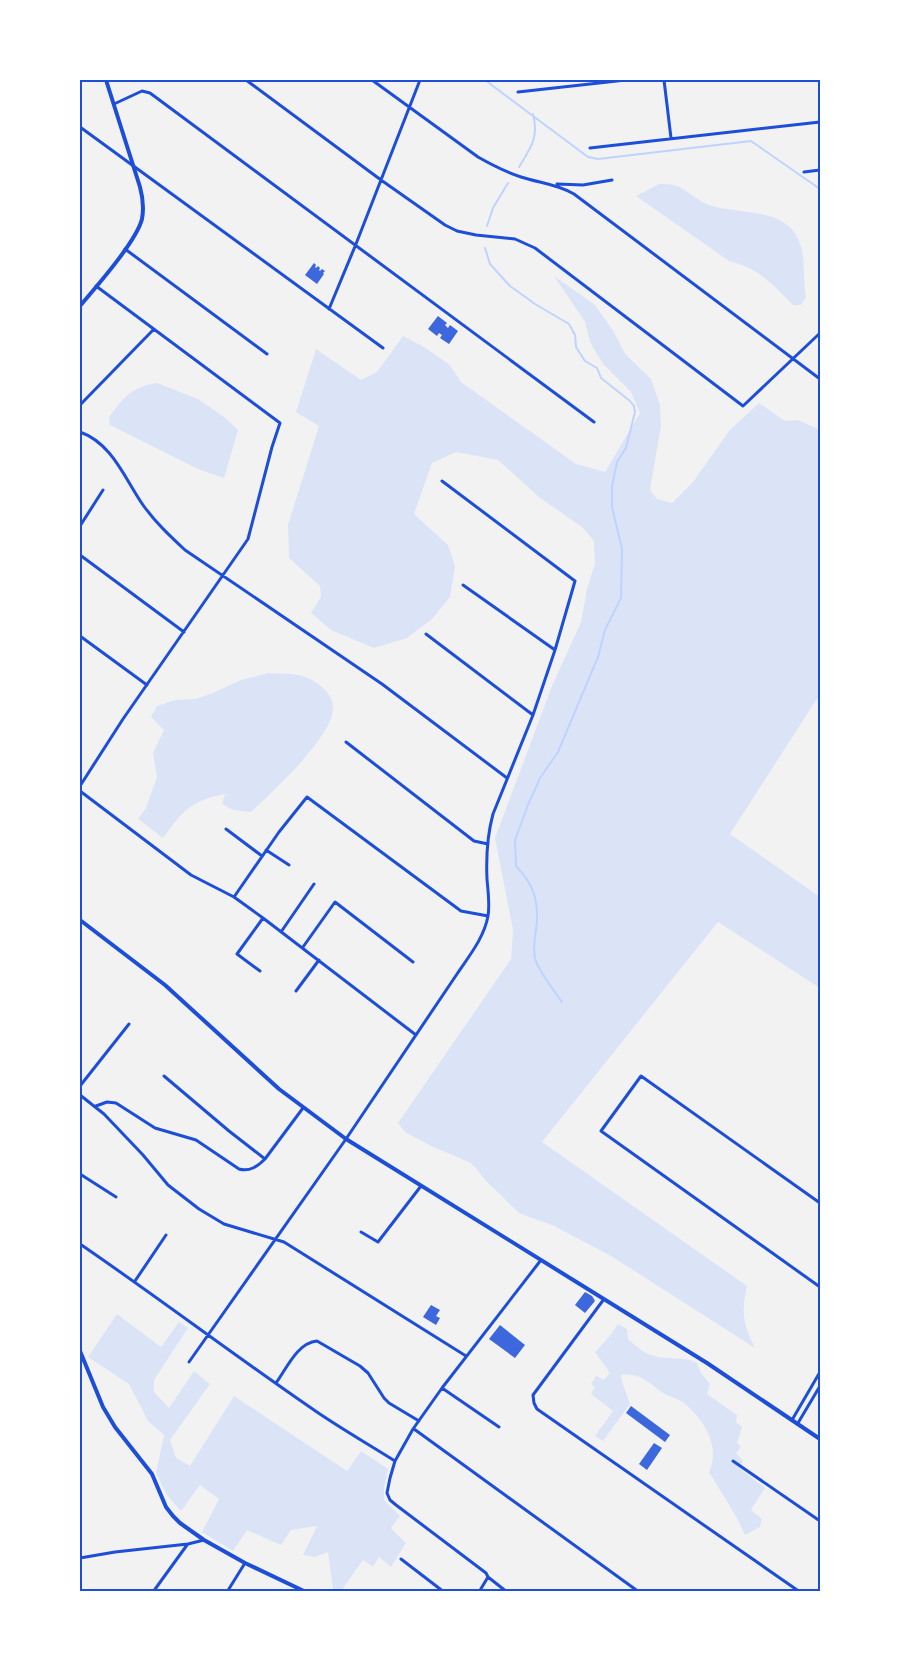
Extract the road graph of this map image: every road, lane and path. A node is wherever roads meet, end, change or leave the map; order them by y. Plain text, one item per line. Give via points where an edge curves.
1 (105, 80) edge
2 (246, 80) edge
3 (372, 80) edge
4 (420, 80) edge
5 (626, 80) edge
6 (664, 80) edge
7 (580, 82) edge
8 (518, 92) dead end
9 (114, 104) junction
10 (409, 107) junction
11 (820, 122) edge
12 (80, 127) edge
13 (671, 138) junction
14 (590, 148) dead end
15 (134, 167) junction
16 (820, 170) edge
17 (804, 172) dead end
18 (381, 180) junction
19 (612, 180) dead end
20 (552, 184) junction
21 (356, 244) junction
22 (125, 249) junction
23 (96, 286) junction
24 (80, 306) edge
25 (329, 309) junction
26 (154, 329) junction
27 (819, 334) dead end
28 (383, 348) dead end
29 (267, 354) dead end
30 (792, 358) junction
31 (820, 379) edge
32 (80, 405) edge
33 (594, 422) dead end
34 (80, 432) edge
35 (442, 481) dead end
36 (103, 490) dead end
37 (80, 526) edge
38 (80, 555) edge
39 (223, 577) junction
40 (463, 585) dead end
41 (184, 632) junction
42 (426, 634) dead end
43 (80, 636) edge
44 (555, 650) junction
45 (147, 685) junction
46 (533, 715) junction
47 (346, 742) dead end
48 (507, 778) junction
49 (80, 786) edge
50 (80, 791) edge
51 (226, 829) dead end
52 (488, 844) junction
53 (266, 850) junction
54 (262, 856) junction
55 (289, 866) dead end
56 (314, 884) dead end
57 (234, 897) junction
58 (488, 916) junction
59 (263, 918) junction
60 (80, 920) edge
61 (281, 932) junction
62 (303, 947) junction
63 (319, 960) junction
64 (413, 962) dead end
65 (260, 971) dead end
66 (296, 991) dead end
67 (129, 1024) dead end
68 (416, 1035) junction
69 (164, 1076) dead end
70 (80, 1086) edge
71 (80, 1095) edge
72 (96, 1106) junction
73 (303, 1108) junction
74 (346, 1139) junction
75 (265, 1159) junction
76 (80, 1174) edge
77 (421, 1186) junction
78 (116, 1197) dead end
79 (820, 1203) edge
80 (361, 1232) dead end
81 (166, 1235) dead end
82 (275, 1239) junction
83 (80, 1244) edge
84 (541, 1260) junction
85 (135, 1282) junction
86 (820, 1287) edge
87 (604, 1299) junction
88 (207, 1335) junction
89 (80, 1351) edge
90 (466, 1356) junction
91 (189, 1362) dead end
92 (820, 1372) edge
93 (276, 1383) junction
94 (820, 1386) edge
95 (442, 1388) junction
96 (792, 1420) junction
97 (419, 1421) junction
98 (798, 1424) junction
99 (499, 1427) dead end
100 (414, 1429) junction
101 (820, 1439) edge
102 (395, 1461) junction
103 (733, 1461) dead end
104 (820, 1521) edge
105 (204, 1540) junction
106 (188, 1544) junction
107 (80, 1558) edge
108 (401, 1559) dead end
109 (244, 1563) junction
110 (488, 1577) junction
111 (153, 1592) edge
112 (227, 1592) edge
113 (306, 1592) edge
114 (444, 1592) edge
115 (479, 1592) edge
116 (507, 1592) edge
117 (639, 1592) edge
118 (800, 1592) edge

1 - 9 street
2 - 18 street
3 - 10 street
4 - 10 street
5 - 7 street
6 - 13 street
7 - 8 street
9 - 15 street
9 - 21 street via 142,91 150,93
10 - 18 street
10 - 20 street via 490,164 511,174
11 - 13 street
12 - 15 street
13 - 14 street
15 - 22 street via 143,205 141,220
15 - 25 street
16 - 17 street
18 - 21 street
18 - 30 street via 457,231 515,239 535,248 743,406
19 - 20 street via 583,185
20 - 30 street via 574,194
21 - 25 street
21 - 33 street
22 - 23 street
22 - 29 street
23 - 24 street
23 - 26 street
25 - 28 street
26 - 32 street
26 - 39 street via 280,423 248,539
27 - 30 street
30 - 31 street
34 - 39 street via 108,451 144,506 169,535
35 - 44 street via 575,581
36 - 37 street
38 - 41 street
39 - 41 street
39 - 48 street via 382,684
40 - 44 street
41 - 45 street
42 - 46 street
43 - 45 street
44 - 46 street
45 - 49 street
46 - 48 street
47 - 52 street via 474,841
48 - 52 street via 493,814
50 - 57 street via 190,875
51 - 54 street
52 - 58 street
53 - 54 street
53 - 55 street
53 - 58 street via 307,797 461,911
54 - 57 street
56 - 61 street
57 - 59 street
58 - 68 street via 475,948
59 - 61 street
59 - 65 street via 237,954
60 - 73 street via 165,985
61 - 62 street
62 - 63 street
62 - 64 street via 335,902
63 - 66 street
63 - 68 street
67 - 70 street
68 - 74 street
69 - 75 street
71 - 72 street
72 - 75 street via 116,1103 155,1128 196,1140 239,1169 251,1170
72 - 82 street via 183,1198 224,1224
73 - 74 street
73 - 75 street
74 - 77 street
74 - 82 street
76 - 78 street
77 - 80 street via 378,1242
77 - 84 street
79 - 86 street via 641,1076 601,1131
81 - 85 street
82 - 88 street
82 - 90 street
83 - 85 street
84 - 87 street
84 - 90 street
85 - 88 street
87 - 96 street
87 - 118 street via 533,1395 537,1409
88 - 91 street
88 - 93 street
89 - 105 street via 103,1407 152,1474 166,1507
90 - 95 street
92 - 96 street
93 - 97 street via 301,1347 317,1341 360,1366 384,1398
93 - 102 street
94 - 98 street
95 - 97 street
95 - 99 street
96 - 98 street
97 - 100 street
98 - 101 street
100 - 102 street
100 - 117 street
102 - 110 street via 388,1484 390,1500
103 - 104 street
105 - 106 street
105 - 109 street
106 - 107 street
106 - 111 street
108 - 114 street
109 - 112 street
109 - 113 street
110 - 115 street
110 - 116 street

